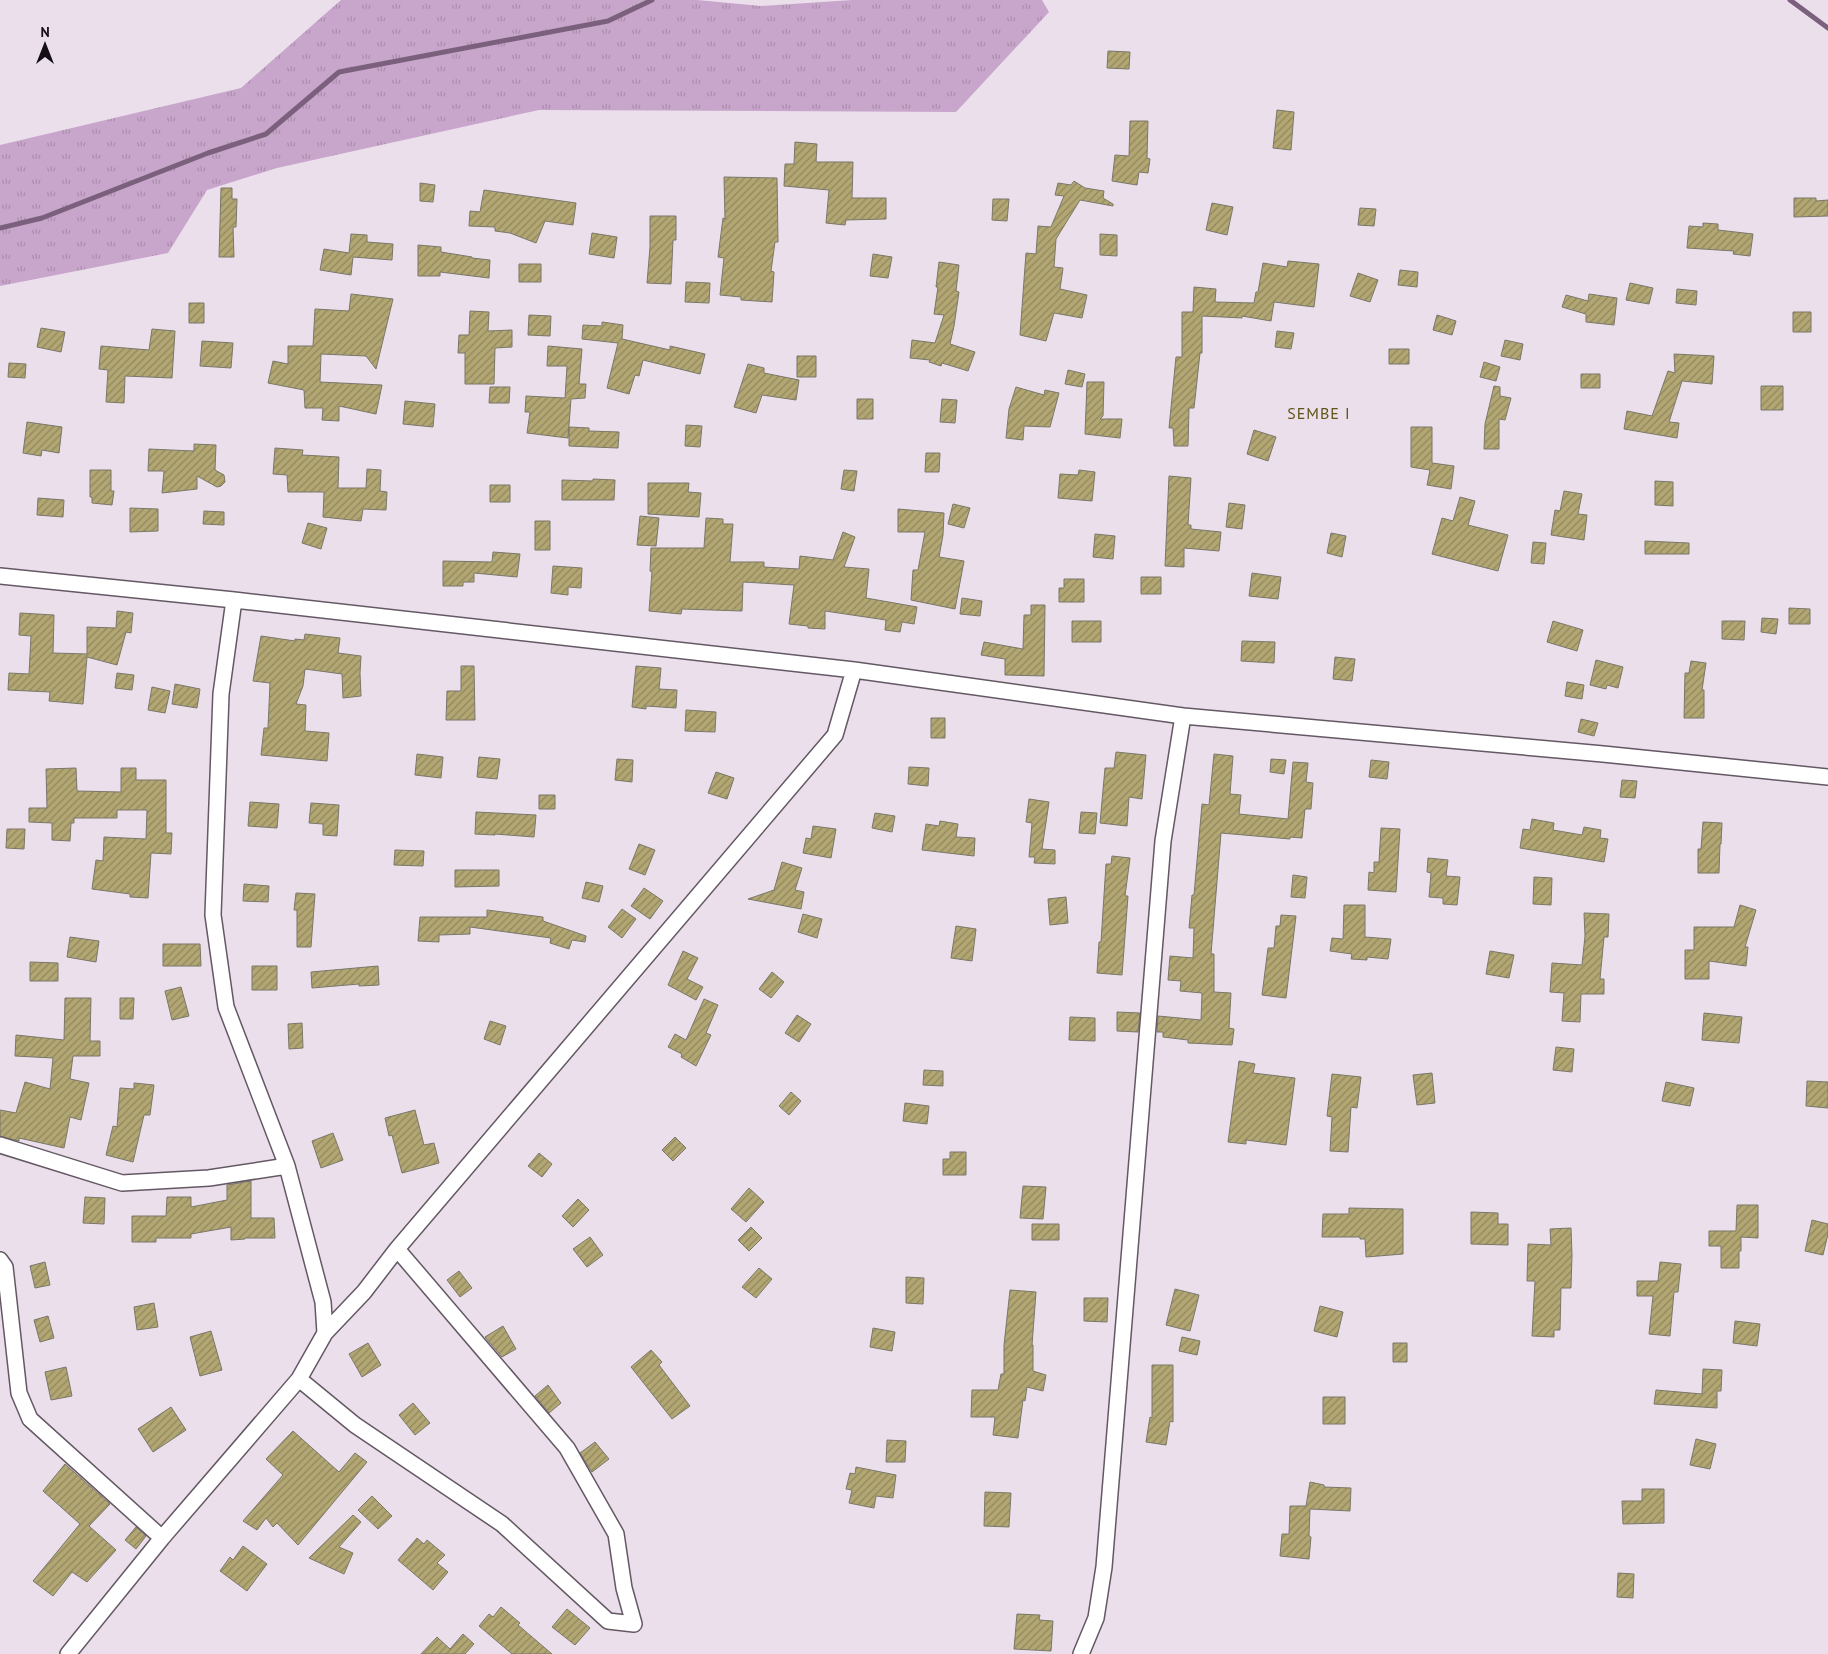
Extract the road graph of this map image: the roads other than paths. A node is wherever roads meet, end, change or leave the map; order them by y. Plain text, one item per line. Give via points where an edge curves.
1 (0, 576) edge
2 (234, 600) junction
3 (854, 670) junction
4 (1183, 716) junction
5 (1828, 777) edge
6 (0, 1146) edge
7 (287, 1166) junction
8 (397, 1249) junction
9 (0, 1260) edge
10 (325, 1333) junction
11 (299, 1379) junction
12 (162, 1538) junction
13 (1083, 1652) edge
14 (68, 1654) edge

1 - 2 street
2 - 3 street
2 - 7 street via 221,694 213,915 226,1007
3 - 4 street
3 - 8 street via 835,735
4 - 5 street
4 - 13 street via 1163,840 1104,1567 1096,1618
6 - 7 street via 122,1183 209,1178
7 - 10 street via 322,1302
8 - 10 street via 364,1292
8 - 11 street via 566,1448 616,1534 624,1588 634,1624 608,1621 502,1524 355,1425
9 - 12 street via 6,1267 19,1392 30,1419
10 - 11 street
11 - 12 street
12 - 14 street

